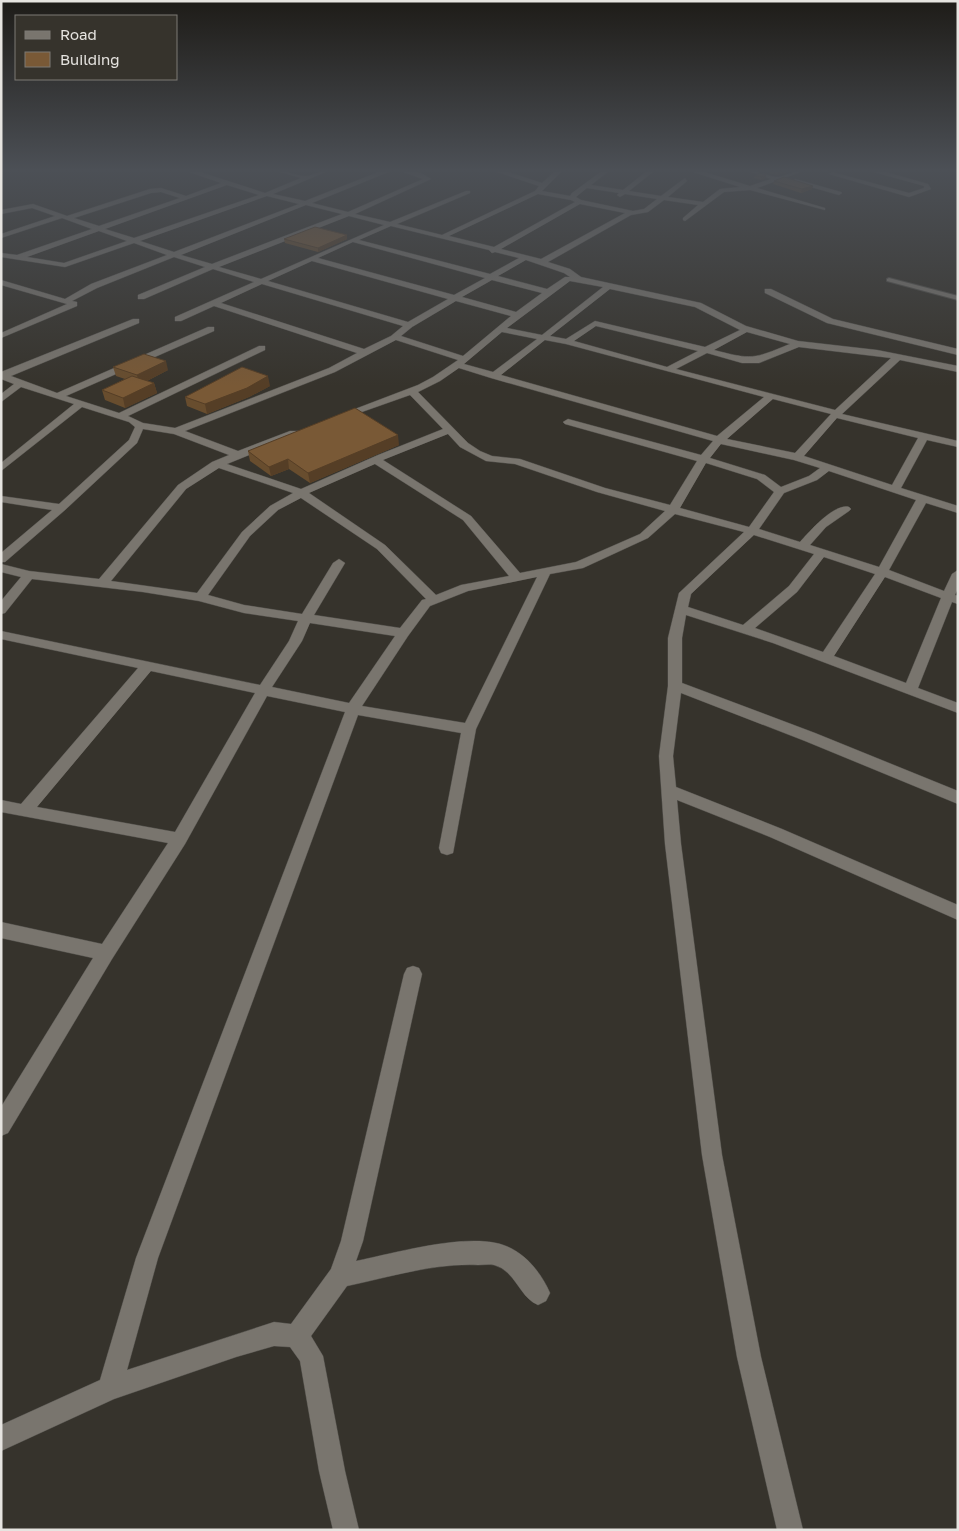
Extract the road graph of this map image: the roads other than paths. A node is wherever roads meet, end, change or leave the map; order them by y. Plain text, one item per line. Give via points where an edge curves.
1 (60, 242) edge
2 (129, 242) edge
3 (137, 242) edge
4 (209, 242) edge
5 (275, 242) edge
6 (347, 242) edge
7 (361, 242) edge
8 (461, 242) edge
9 (506, 242) edge
10 (577, 242) edge
11 (492, 251) junction
12 (1, 255) edge
13 (174, 256) junction
14 (17, 258) junction
15 (524, 258) junction
16 (312, 259) junction
17 (542, 262) junction
18 (212, 267) junction
19 (489, 278) junction
20 (578, 279) junction
21 (889, 280) dead end
22 (1, 282) edge
23 (260, 282) junction
24 (608, 287) junction
25 (768, 291) dead end
26 (548, 292) junction
27 (142, 297) dead end
28 (453, 298) junction
29 (958, 298) edge
30 (66, 301) junction
31 (214, 303) junction
32 (517, 316) junction
33 (178, 319) dead end
34 (136, 321) dead end
35 (1, 323) edge
36 (409, 325) junction
37 (19, 328) junction
38 (211, 329) dead end
39 (500, 329) junction
40 (748, 329) junction
41 (1, 336) edge
42 (396, 337) junction
43 (543, 338) junction
44 (567, 342) junction
45 (798, 344) junction
46 (262, 348) dead end
47 (704, 350) junction
48 (364, 352) junction
49 (958, 352) edge
50 (898, 357) junction
51 (461, 362) junction
52 (958, 369) edge
53 (668, 370) junction
54 (2, 376) edge
55 (494, 376) junction
56 (20, 384) junction
57 (411, 390) junction
58 (58, 396) junction
59 (771, 396) junction
60 (1, 399) edge
61 (81, 404) junction
62 (836, 414) junction
63 (120, 416) junction
64 (326, 422) edge
65 (568, 422) dead end
66 (140, 426) junction
67 (450, 430) junction
68 (176, 431) junction
69 (301, 431) edge
70 (924, 436) junction
71 (719, 440) junction
72 (958, 444) edge
73 (238, 455) junction
74 (798, 457) junction
75 (703, 459) junction
76 (376, 460) junction
77 (216, 464) junction
78 (828, 467) junction
79 (1, 468) edge
80 (895, 488) junction
81 (780, 491) junction
82 (302, 493) junction
83 (924, 498) junction
84 (1, 499) edge
85 (60, 508) junction
86 (846, 509) dead end
87 (673, 510) junction
88 (958, 510) edge
89 (752, 531) junction
90 (802, 547) junction
91 (820, 553) junction
92 (1, 559) edge
93 (339, 563) dead end
94 (1, 568) edge
95 (882, 572) junction
96 (545, 573) junction
97 (958, 574) edge
98 (29, 575) junction
99 (517, 578) junction
100 (103, 582) junction
101 (200, 597) junction
102 (953, 598) edge
103 (434, 600) junction
104 (681, 609) junction
105 (1, 610) edge
106 (305, 619) junction
107 (746, 629) junction
108 (403, 633) junction
109 (1, 635) edge
110 (825, 660) junction
111 (148, 666) junction
112 (675, 686) junction
113 (910, 690) junction
114 (263, 691) junction
115 (958, 708) edge
116 (353, 709) junction
117 (469, 728) junction
118 (668, 790) junction
119 (958, 798) edge
120 (1, 806) edge
121 (24, 811) junction
122 (179, 839) junction
123 (447, 848) dead end
124 (958, 913) edge
125 (1, 930) edge
126 (106, 953) junction
127 (413, 974) dead end
128 (4, 1116) edge
129 (340, 1276) junction
130 (538, 1293) dead end
131 (296, 1336) junction
132 (110, 1388) junction
133 (1, 1438) edge
134 (346, 1530) edge
135 (790, 1530) edge

1 - 14 street
2 - 14 street via 64,265
3 - 13 street
4 - 13 street
5 - 18 street
6 - 16 street
7 - 19 street
8 - 11 street
9 - 11 street
10 - 17 street
11 - 15 street
12 - 14 street
13 - 18 street
13 - 30 street via 94,286
15 - 17 street
15 - 19 street
16 - 23 street
16 - 28 street
17 - 20 street
18 - 23 street
18 - 27 street
19 - 26 street
19 - 28 street
20 - 24 street
20 - 26 street via 568,279
21 - 29 lane
22 - 30 street
23 - 31 street
23 - 36 street
24 - 40 street via 698,305
24 - 43 street
25 - 49 street via 830,321
26 - 32 street
28 - 32 street
28 - 36 street
30 - 37 street via 74,304
31 - 33 street
31 - 48 street
32 - 39 street
34 - 54 street
35 - 37 street
36 - 42 street
37 - 41 street
38 - 58 street
39 - 43 street
39 - 51 street
40 - 45 street
40 - 47 street
42 - 48 street
42 - 51 street
43 - 44 street
43 - 55 street
44 - 47 street via 595,323
44 - 53 street
45 - 47 street via 759,360 742,360
45 - 50 street
46 - 63 street
47 - 53 street
48 - 68 street via 332,370
50 - 52 street
50 - 62 street
51 - 55 street
51 - 57 street
53 - 59 street
54 - 56 street
55 - 71 street
56 - 58 street
56 - 60 street
57 - 64 street
57 - 67 street
58 - 61 street
59 - 62 street
59 - 71 street
61 - 63 street
61 - 79 street
62 - 70 street
62 - 74 street
63 - 66 street
65 - 75 street
66 - 68 street
66 - 85 street via 132,441
67 - 76 street
67 - 87 street via 476,454 490,459 516,461
68 - 73 street
69 - 73 street
70 - 72 street
70 - 80 street
71 - 74 street
71 - 75 street
73 - 77 street
74 - 78 street
75 - 81 street via 761,478
75 - 87 street
76 - 82 street
76 - 99 street via 467,518
77 - 82 street
77 - 100 street via 182,487
78 - 80 street
78 - 81 street via 813,478
80 - 83 street
81 - 89 street
82 - 101 street via 259,520
82 - 103 street via 381,547
83 - 88 street
83 - 95 street
84 - 85 street
85 - 92 street
86 - 90 street via 822,525
87 - 89 street
87 - 96 street via 644,536 579,566
89 - 90 street
89 - 104 street via 685,593
90 - 91 street
91 - 95 street
91 - 107 street via 793,589
93 - 106 street
94 - 98 street
95 - 102 street
95 - 110 street
96 - 99 street
96 - 117 street
97 - 102 street
98 - 100 street
98 - 105 street
99 - 103 street via 465,588
100 - 101 street
101 - 106 street via 244,609
102 - 113 street via 926,644
103 - 108 street via 426,603
104 - 107 street
104 - 112 street via 675,638
106 - 108 street
106 - 114 street
107 - 110 street
108 - 116 street
109 - 111 street
110 - 113 street
111 - 114 street
111 - 121 street
112 - 118 street via 666,756
112 - 119 street
113 - 115 street
114 - 116 street
114 - 122 street
116 - 117 street
116 - 132 street via 147,1258
117 - 123 street
118 - 124 street via 776,833
118 - 135 street via 712,1155 749,1357
120 - 121 street
121 - 122 street
122 - 126 street
125 - 126 street
126 - 128 street
127 - 129 street via 352,1241
129 - 130 street via 433,1256 496,1254 520,1267
129 - 131 street
131 - 132 street via 274,1334
131 - 134 street via 310,1356
132 - 133 street

